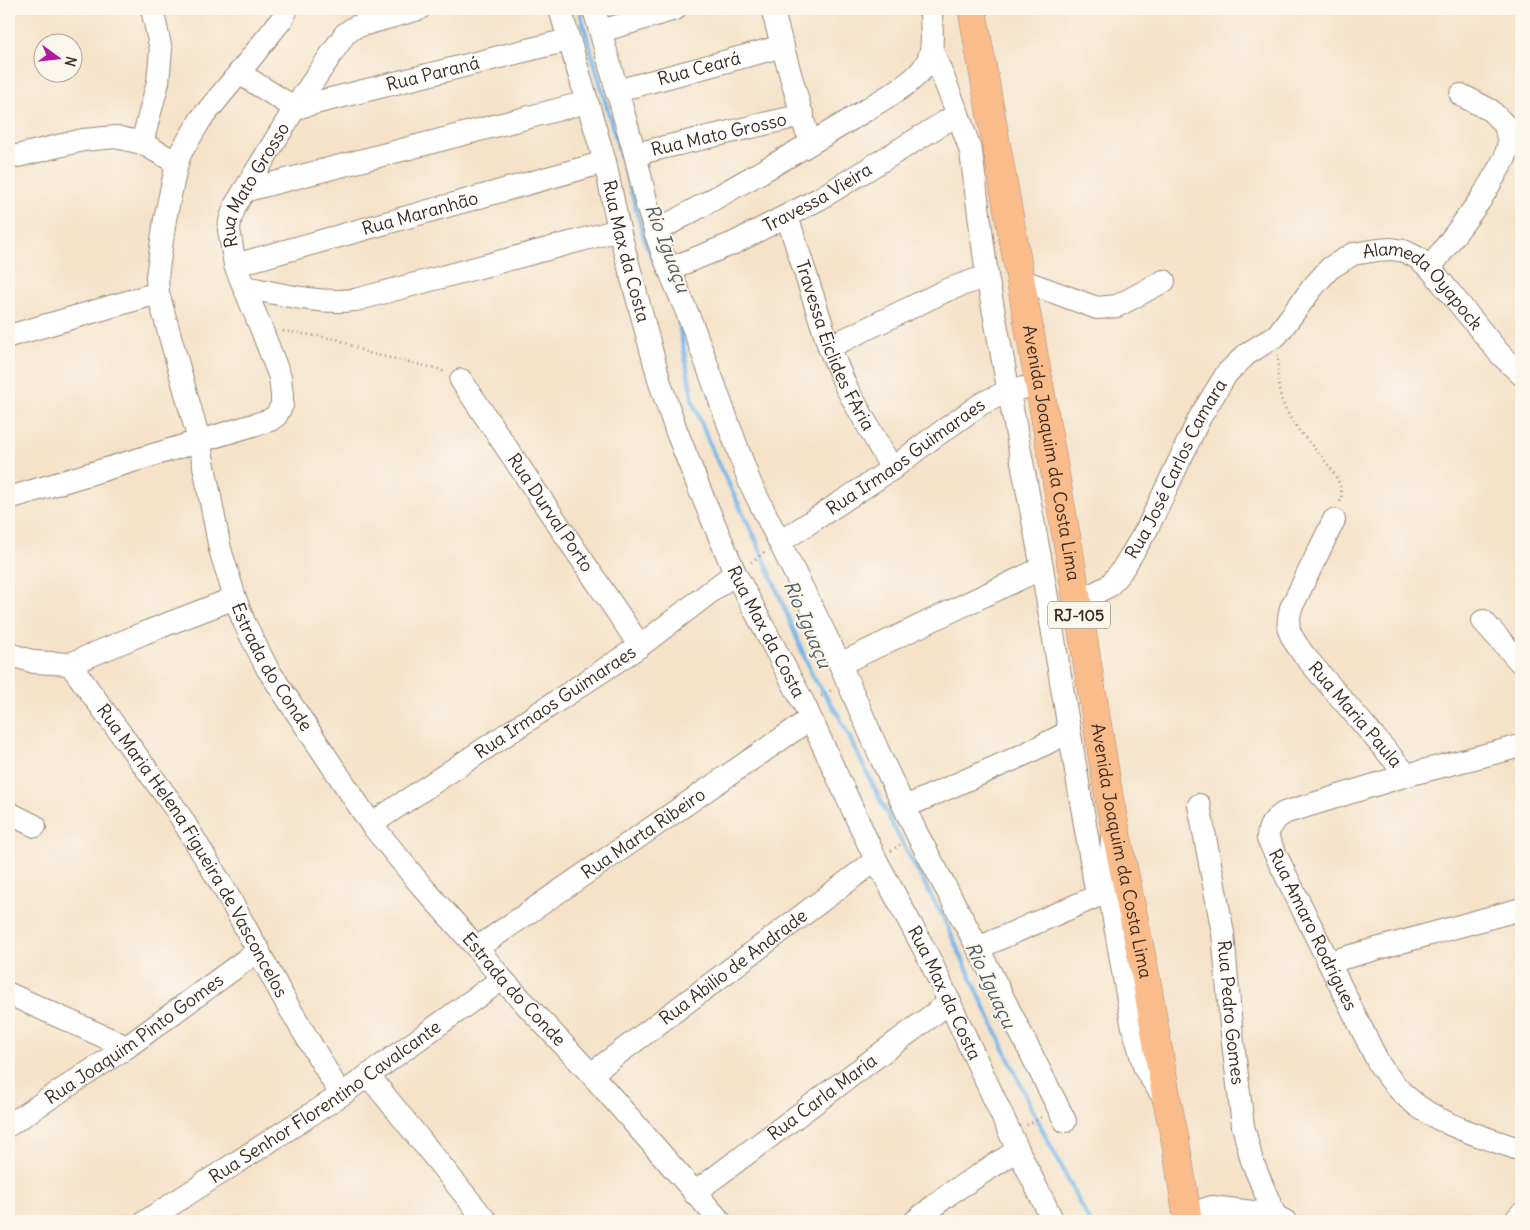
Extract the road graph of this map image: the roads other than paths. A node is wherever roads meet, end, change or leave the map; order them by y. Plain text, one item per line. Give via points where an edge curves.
1 (152, 9) edge
2 (287, 9) edge
3 (420, 9) edge
4 (560, 9) edge
5 (594, 9) edge
6 (675, 9) edge
7 (772, 9) edge
8 (972, 9) edge
9 (935, 10) edge
10 (601, 31) junction
11 (568, 40) junction
12 (783, 46) junction
13 (932, 50) junction
14 (239, 74) junction
15 (616, 91) junction
16 (1461, 95) dead end
17 (588, 102) junction
18 (295, 108) junction
19 (958, 114) junction
20 (803, 115) junction
21 (142, 143) junction
22 (809, 146) junction
23 (635, 154) junction
24 (9, 158) edge
25 (605, 162) junction
26 (177, 163) junction
27 (244, 191) junction
28 (787, 216) junction
29 (619, 230) junction
30 (655, 232) junction
31 (235, 265) junction
32 (1430, 268) junction
33 (669, 269) junction
34 (987, 276) junction
35 (1021, 280) junction
36 (1164, 281) dead end
37 (244, 287) junction
38 (158, 293) junction
39 (1028, 320) junction
40 (997, 326) junction
41 (1277, 335) joint
42 (9, 336) edge
43 (829, 347) junction
44 (1521, 374) edge
45 (460, 380) road end
46 (1038, 385) junction
47 (1008, 391) junction
48 (199, 440) junction
49 (892, 469) junction
50 (9, 498) edge
51 (1334, 520) road end
52 (774, 546) junction
53 (741, 568) junction
54 (1042, 568) junction
55 (234, 598) junction
56 (1076, 599) junction
57 (1483, 621) dead end
58 (640, 646) junction
59 (9, 654) edge
60 (1521, 663) edge
61 (70, 664) junction
62 (840, 664) junction
63 (810, 719) junction
64 (1069, 732) junction
65 (1521, 746) edge
66 (1407, 775) junction
67 (1199, 804) dead end
68 (905, 807) junction
69 (9, 813) edge
70 (372, 824) junction
71 (1114, 824) junction
72 (35, 826) dead end
73 (882, 856) junction
74 (1103, 894) junction
75 (1521, 910) edge
76 (477, 948) junction
77 (978, 948) junction
78 (259, 950) junction
79 (1329, 962) junction
80 (502, 980) junction
81 (9, 994) edge
82 (950, 1002) junction
83 (127, 1047) junction
84 (591, 1074) junction
85 (368, 1075) junction
86 (341, 1096) junction
87 (1167, 1101) junction
88 (1054, 1119) road end
89 (9, 1125) edge
90 (1019, 1139) junction
91 (1521, 1150) edge
92 (694, 1193) junction
93 (1521, 1214) edge
94 (1200, 1216) edge
95 (1280, 1219) edge
96 (718, 1220) edge
97 (146, 1221) edge
98 (486, 1221) edge
99 (915, 1221) edge
100 (1053, 1221) edge
101 (1515, 1221) edge

1 - 21 street via 161,50 158,82
2 - 14 street, Estrada do Conde
3 - 18 street, Rua Mato Grosso via 370,22 345,34
4 - 11 street, Rua Max da Costa
5 - 10 street, Rua Max da Costa
6 - 10 street
7 - 12 street
8 - 35 main road, Avenida Joaquim da Costa Lima / RJ-105
9 - 13 street
10 - 15 street, Rua Max da Costa
11 - 17 street, Rua Max da Costa
11 - 18 street, Rua Paraná
12 - 15 street, Rua Ceará
12 - 20 street
13 - 19 street
13 - 22 street via 920,72
14 - 18 street
14 - 26 street, Estrada do Conde via 201,118
15 - 23 street, Rua Max da Costa
16 - 32 street via 1490,110 1505,125 1509,142 1505,158 1481,199
17 - 25 street, Rua Max da Costa
17 - 27 street
18 - 27 street, Rua Mato Grosso
19 - 28 street, Travessa Vieira
19 - 34 street via 971,152
20 - 22 street
20 - 23 street, Rua Mato Grosso
21 - 24 street via 116,137 83,140
21 - 26 street
22 - 30 street
23 - 30 street, Rua Max da Costa
25 - 29 street, Rua Max da Costa
25 - 31 street, Rua Maranhão
26 - 38 street, Estrada do Conde via 164,219
27 - 31 street, Rua Mato Grosso via 230,221
28 - 33 street, Travessa Vieira via 734,243
28 - 43 street, Travessa Eiclides FAria
29 - 37 street via 355,300 314,301
29 - 53 street, Rua Max da Costa via 660,383 676,430
30 - 33 street, Rua Max da Costa
31 - 37 street, Rua Mato Grosso
32 - 41 street, Alameda Oyapock via 1404,251 1378,250 1353,254 1330,268
32 - 44 street, Alameda Oyapock via 1500,354
33 - 52 street, Rua Max da Costa
34 - 40 street
34 - 43 street via 947,290
35 - 36 street via 1096,308 1117,306
35 - 39 main road, Avenida Joaquim da Costa Lima / RJ-105
37 - 48 street, Rua Mato Grosso via 280,377 282,405 270,420
38 - 42 street
38 - 48 street, Estrada do Conde
39 - 40 street
39 - 46 main road, Avenida Joaquim da Costa Lima / RJ-105
40 - 47 street
41 - 56 street, Rua José Carlos Camara via 1247,354 1227,373 1200,417 1147,529 1122,570 1109,586
43 - 49 street, Travessa Eiclides FAria via 846,387
45 - 58 street, Rua Durval Porto
46 - 47 street, Rua Irmaos Guimaraes
46 - 56 main road, Avenida Joaquim da Costa Lima / RJ-105
47 - 49 street, Rua Irmaos Guimaraes via 981,404
47 - 54 street
48 - 50 street
48 - 55 street, Estrada do Conde via 220,549
49 - 52 street, Rua Irmaos Guimaraes
51 - 66 street, Rua Maria Paula via 1291,608 1287,622 1289,632 1303,654
52 - 62 street, Rua Max da Costa
53 - 58 street, Rua Irmaos Guimaraes
53 - 63 street, Rua Max da Costa
54 - 62 street
54 - 64 street
55 - 61 street
55 - 70 street, Estrada do Conde via 267,668
56 - 71 main road, Avenida Joaquim da Costa Lima / RJ-105
57 - 60 street
58 - 70 street, Rua Irmaos Guimaraes
59 - 61 street via 34,662
61 - 78 street, Rua Maria Helena Figueira de Vasconcelos via 177,811
62 - 68 street, Rua Max da Costa
63 - 73 street, Rua Max da Costa
63 - 76 street, Rua Marta Ribeiro
64 - 68 street
64 - 74 street
65 - 66 street, Rua Amaro Rodrigues
66 - 79 street, Rua Amaro Rodrigues via 1284,814 1268,828 1272,850
67 - 95 street, Rua Pedro Gomes via 1222,933 1243,1126 1252,1161
68 - 77 street, Rua Max da Costa
69 - 72 street
70 - 76 street, Estrada do Conde
71 - 74 street
71 - 87 main road, Avenida Joaquim da Costa Lima / RJ-105
73 - 82 street, Rua Max da Costa
73 - 84 street, Rua Abilio de Andrade
74 - 77 street
74 - 87 street via 1145,1069
75 - 79 street
76 - 80 street, Estrada do Conde
77 - 88 street, Rua Max da Costa
78 - 83 street, Rua Joaquim Pinto Gomes
78 - 86 street, Rua Maria Helena Figueira de Vasconcelos
79 - 91 street, Rua Amaro Rodrigues via 1379,1064 1393,1084 1410,1100 1451,1124
80 - 84 street, Estrada do Conde
80 - 85 street, Rua Senhor Florentino Cavalcante
81 - 83 street
82 - 90 street, Rua Max da Costa
82 - 92 street, Rua Carla Maria
83 - 89 street, Rua Joaquim Pinto Gomes
84 - 92 street, Estrada do Conde
85 - 86 street, Rua Senhor Florentino Cavalcante
85 - 98 street
86 - 97 street, Rua Senhor Florentino Cavalcante
87 - 94 main road, Avenida Joaquim da Costa Lima / RJ-105 via 1175,1139
90 - 99 street
90 - 100 street, Rua Max da Costa
92 - 96 street, Estrada do Conde
93 - 101 street
94 - 95 street

